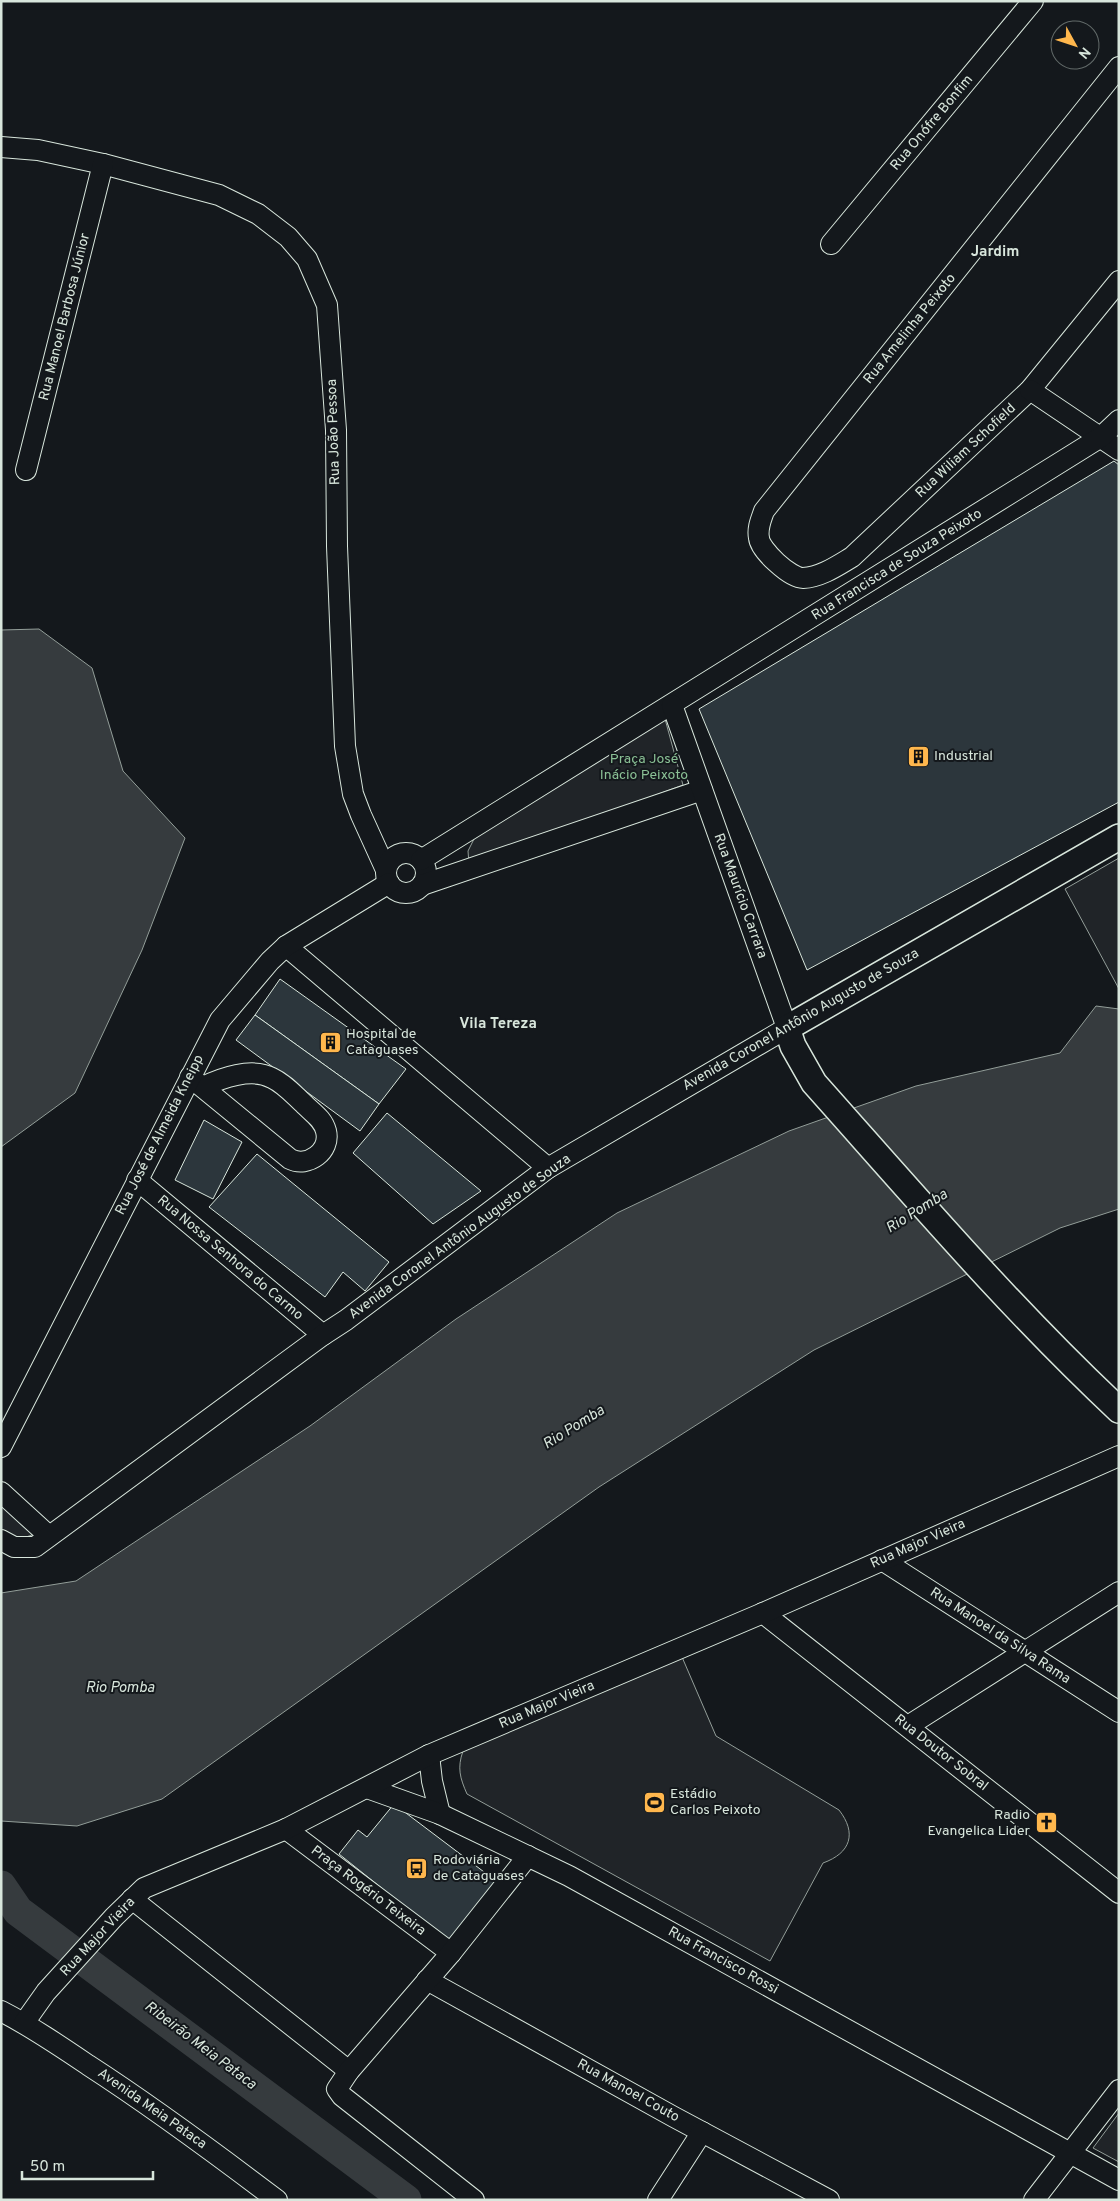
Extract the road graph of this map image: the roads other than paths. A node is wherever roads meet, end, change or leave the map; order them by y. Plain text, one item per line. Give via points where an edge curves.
1 (1033, 1) edge
2 (1119, 67) edge
3 (1, 148) edge
4 (103, 164) junction
5 (831, 244) dead end
6 (1119, 281) edge
7 (1030, 390) junction
8 (1119, 420) edge
9 (1101, 437) junction
10 (1119, 450) edge
11 (26, 470) dead end
12 (786, 571) joint
13 (672, 705) junction
14 (702, 790) junction
15 (371, 834) junction
16 (1119, 837) edge
17 (414, 857) junction
18 (388, 877) junction
19 (422, 885) junction
20 (286, 946) junction
21 (787, 1028) junction
22 (196, 1082) junction
23 (548, 1168) junction
24 (137, 1180) junction
25 (323, 1335) junction
26 (1119, 1410) edge
27 (1, 1448) edge
28 (1119, 1456) edge
29 (1, 1492) edge
30 (49, 1536) junction
31 (1, 1540) edge
32 (882, 1560) junction
33 (1119, 1592) edge
34 (763, 1613) junction
35 (1024, 1652) junction
36 (1119, 1712) edge
37 (908, 1726) junction
38 (428, 1755) junction
39 (367, 1788) junction
40 (440, 1814) junction
41 (286, 1829) junction
42 (528, 1856) junction
43 (1119, 1893) edge
44 (132, 1899) junction
45 (451, 1953) junction
46 (427, 1980) junction
47 (1, 2011) edge
48 (24, 2023) junction
49 (343, 2078) junction
50 (1119, 2090) edge
51 (702, 2132) junction
52 (1070, 2154) junction
53 (1119, 2180) edge
54 (277, 2200) edge
55 (474, 2200) edge
56 (658, 2200) edge
57 (829, 2200) edge
58 (1034, 2200) edge

1 - 5 street, Rua Onófre Bonfim
2 - 12 street, Rua Amelinha Peixoto via 764,511 759,540
3 - 4 street, Rua João Pessoa via 38,150
4 - 11 street, Rua Manoel Barbosa Júnior
4 - 15 street, Rua João Pessoa via 220,195 258,214 288,237 307,259 318,282 327,305 336,430 345,746 354,794
6 - 7 street, Rua Wiliam Schofield
7 - 9 street
7 - 12 street, Rua Wiliam Schofield via 852,557 819,575 801,578
8 - 9 street, Rua Francisca de Souza Peixoto
9 - 10 street
9 - 13 street, Rua Francisca de Souza Peixoto
13 - 14 street, Rua Maurício Carrara
13 - 17 street
14 - 19 street
14 - 21 street, Rua Maurício Carrara
15 - 17 street
15 - 18 street, Rua João Pessoa
16 - 21 main road, Avenida Coronel Antônio Augusto de Souza
17 - 18 street via 392,859
17 - 19 street via 426,873
18 - 19 street via 393,888 404,893
18 - 20 street, Rua José de Almeida Kneipp
20 - 22 street, Rua José de Almeida Kneipp via 220,1020
20 - 23 street
21 - 23 street, Avenida Coronel Antônio Augusto de Souza
21 - 26 main road, Rua Maurício Carrara via 793,1046 814,1083 991,1281
22 - 22 street via 290,1159 298,1163 313,1160 320,1152 327,1133 322,1122 283,1084 270,1076 243,1075
22 - 24 street, Rua José de Almeida Kneipp
23 - 25 street, Avenida Coronel Antônio Augusto de Souza
24 - 25 street, Rua Nossa Senhora do Carmo
24 - 27 street, Rua José de Almeida Kneipp
25 - 30 street, Avenida Coronel Antônio Augusto de Souza
28 - 32 street, Rua Major Vieira
29 - 30 street
30 - 31 street, Avenida Coronel Antônio Augusto de Souza via 35,1547 25,1548 14,1547
32 - 34 street, Rua Major Vieira
32 - 35 street, Rua Manoel da Silva Rama
33 - 35 street
34 - 37 street, Rua Doutor Sobral
34 - 38 street, Rua Major Vieira
35 - 36 street, Rua Manoel da Silva Rama
35 - 37 street
37 - 43 street, Rua Doutor Sobral
38 - 39 street, Rua Major Vieira
38 - 40 street
39 - 40 street, Rua Francisco Rossi
39 - 41 street, Rua Major Vieira
40 - 42 street, Rua Francisco Rossi
41 - 44 street, Rua Major Vieira via 165,1878 144,1888
41 - 45 street, Praça Rogério Teixeira
42 - 45 street
42 - 52 street, Rua Francisco Rossi
44 - 48 street, Rua Major Vieira via 46,1992
44 - 49 street
45 - 46 street
46 - 49 street
46 - 51 street, Rua Manoel Couto
47 - 48 street, Avenida Meia Pataca
48 - 54 street, Avenida Meia Pataca via 199,2140
49 - 55 street via 337,2088 342,2096
50 - 52 street
51 - 56 street
51 - 57 street, Rua Manoel Couto
52 - 53 street, Rua Francisco Rossi
52 - 58 street

